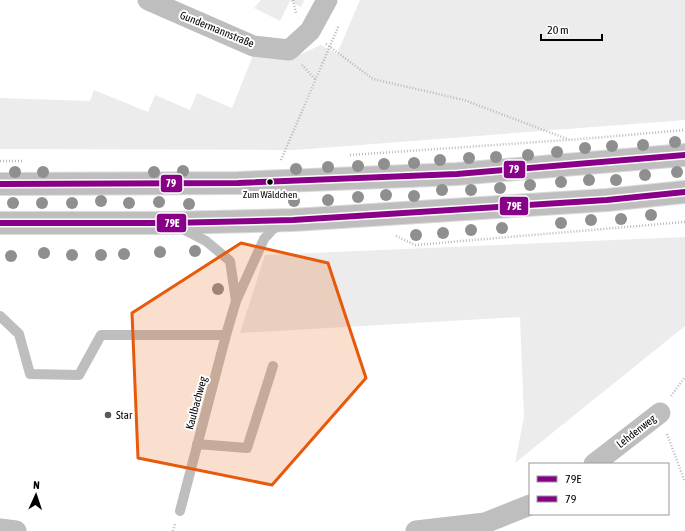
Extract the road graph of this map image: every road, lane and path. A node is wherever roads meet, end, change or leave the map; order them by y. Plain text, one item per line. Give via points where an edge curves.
1 (148, 0) edge
2 (326, 0) edge
3 (341, 20) dead end
4 (310, 32) junction
5 (330, 46) junction
6 (685, 130) edge
7 (570, 140) junction
8 (685, 155) edge
9 (344, 156) dead end
10 (289, 159) dead end
11 (274, 160) dead end
12 (281, 160) junction
13 (0, 161) edge
14 (23, 161) dead end
15 (0, 184) edge
16 (685, 192) edge
17 (293, 220) junction
18 (0, 223) edge
19 (169, 223) junction
20 (236, 301) junction
21 (0, 316) edge
22 (226, 335) junction
23 (272, 366) dead end
24 (660, 413) joint
25 (198, 444) junction
26 (595, 463) edge
27 (685, 482) edge
28 (529, 505) edge
29 (180, 511) dead end
30 (0, 529) edge
31 (16, 531) edge
32 (416, 531) edge

1 - 4 street, Gundermannstraße via 253,46 289,50
2 - 4 street
3 - 5 path
4 - 5 path
5 - 7 path via 373,79 464,100
5 - 12 path
6 - 7 path
7 - 9 path
8 - 15 main road via 457,174 238,183
10 - 12 path
11 - 12 path
13 - 14 path
16 - 17 main road via 607,200
17 - 19 main road
17 - 20 lane, Kaulbachweg via 273,229 264,239
18 - 19 main road
19 - 20 lane, Kaulbachweg via 192,233 230,261
20 - 22 lane, Kaulbachweg
21 - 22 lane via 19,334 30,374 79,375 101,335
22 - 25 lane, Kaulbachweg
23 - 25 lane via 247,448
24 - 26 street, Lehdenweg
24 - 27 path
25 - 29 lane, Kaulbachweg
28 - 32 street via 485,522
30 - 31 street

